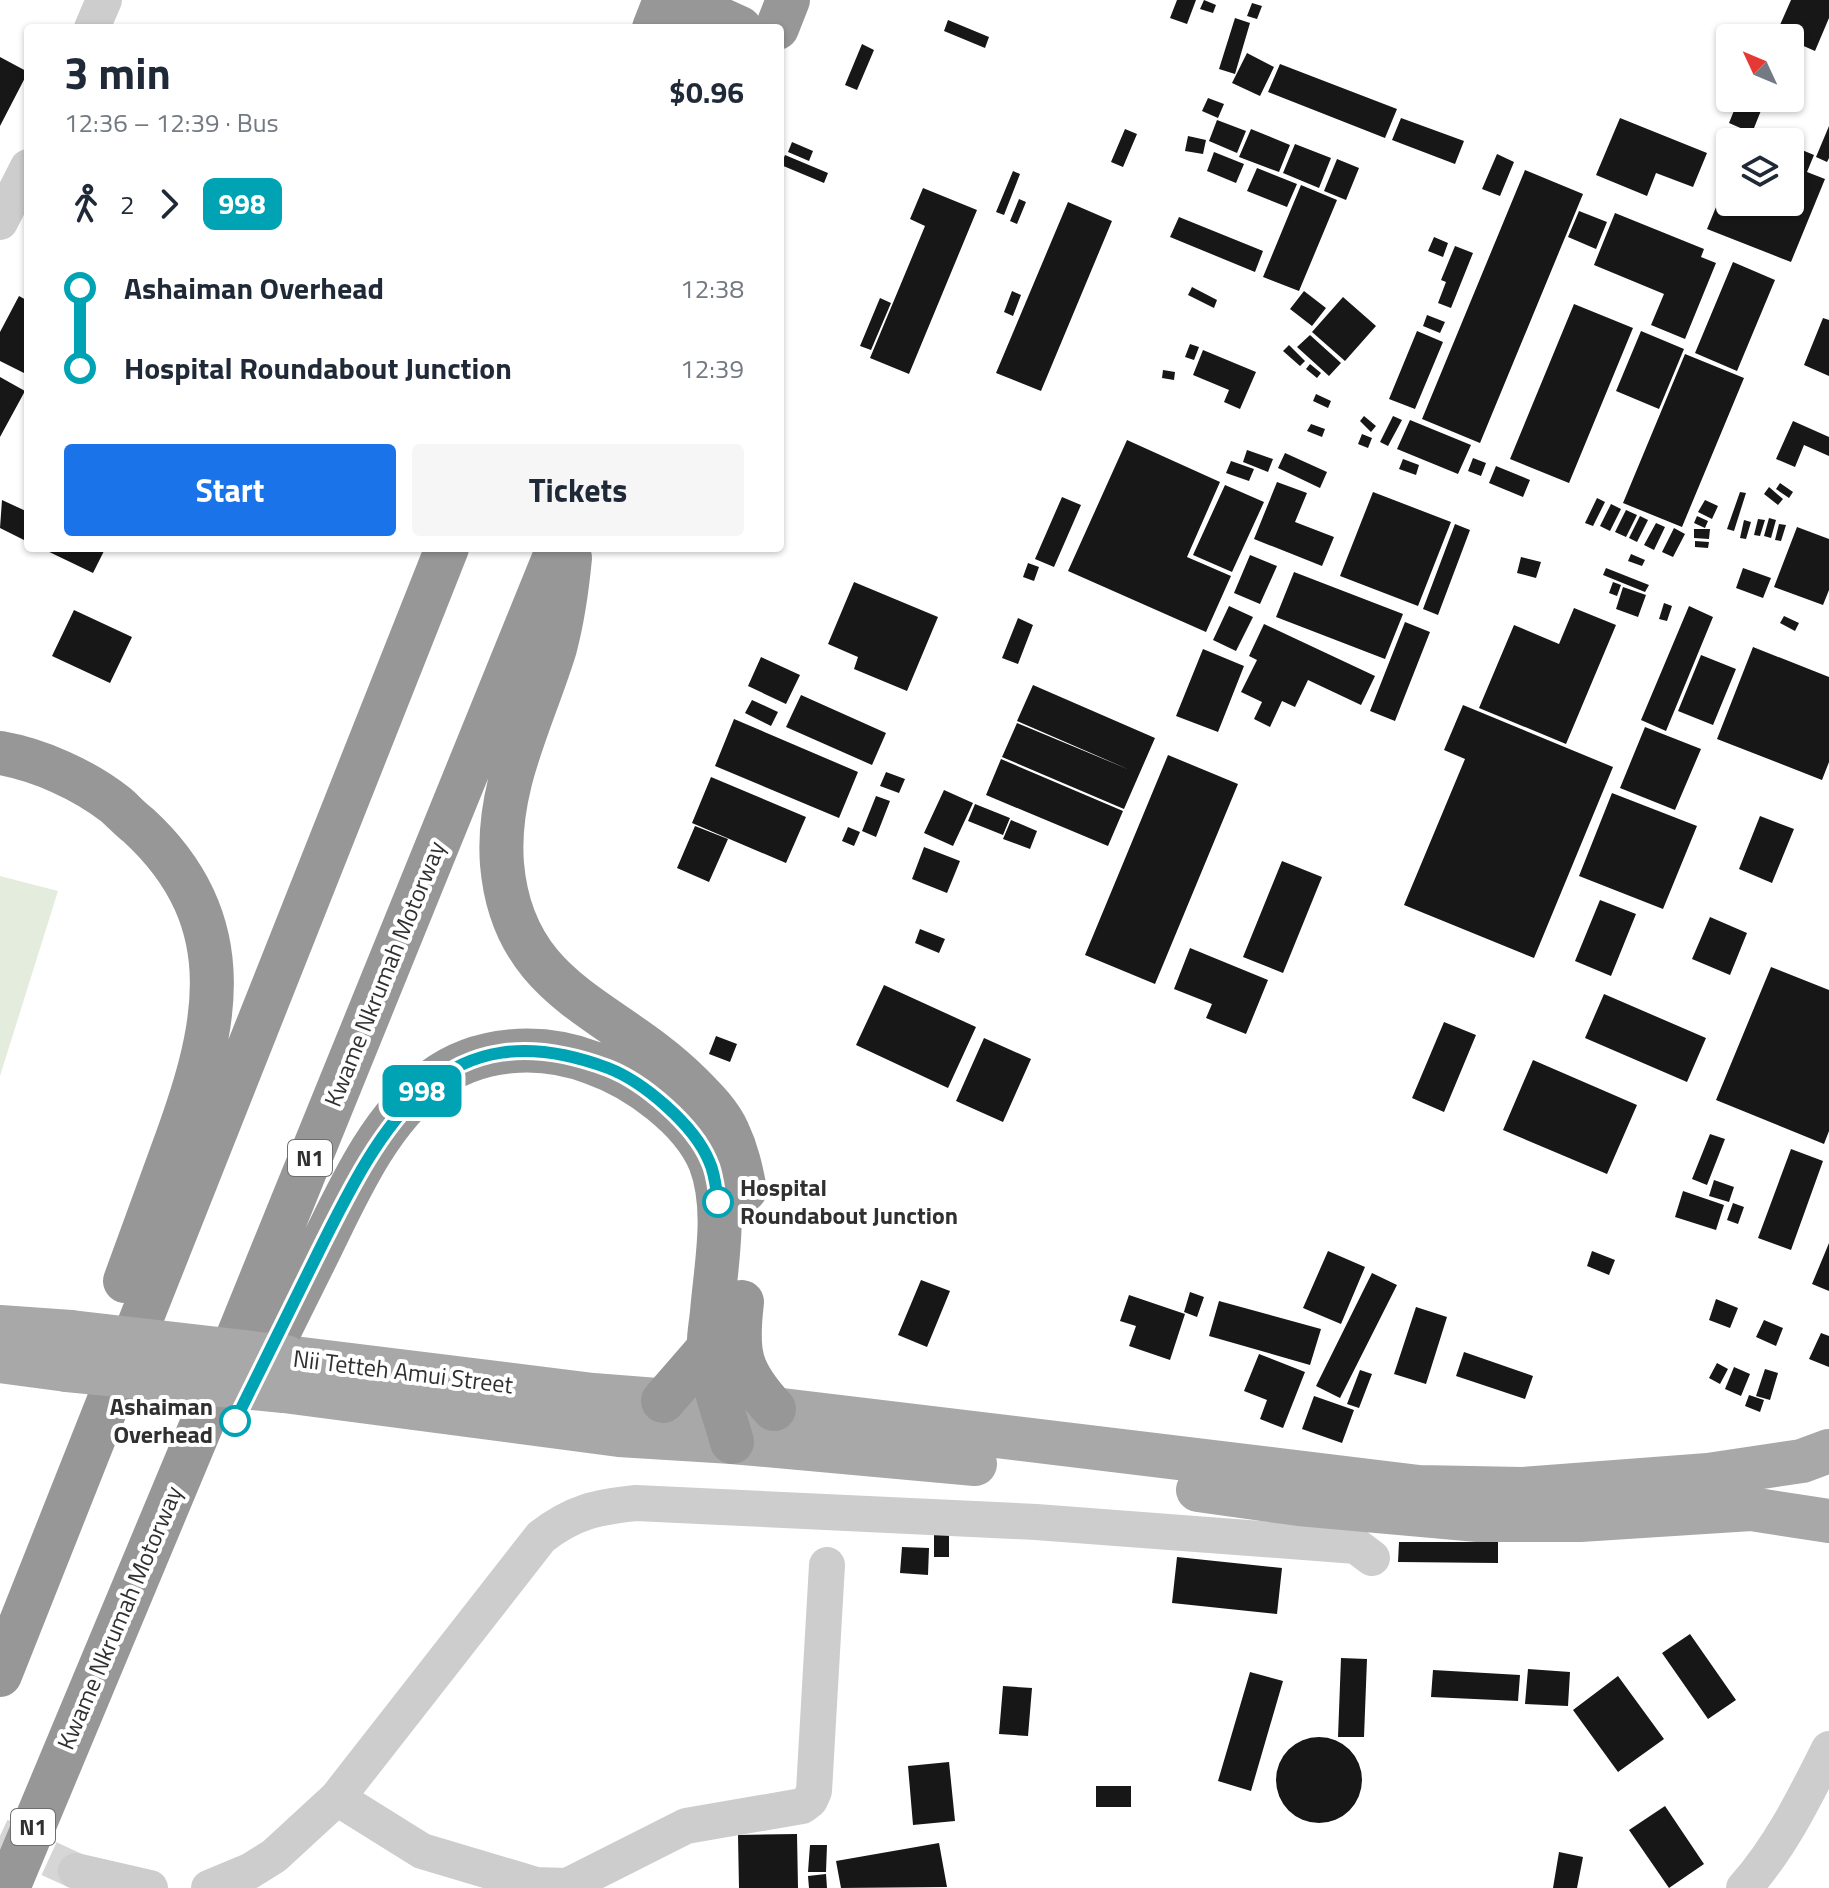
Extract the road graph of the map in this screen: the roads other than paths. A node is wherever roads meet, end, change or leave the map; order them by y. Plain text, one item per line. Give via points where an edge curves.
1 (104, 0) edge
2 (665, 0) edge
3 (678, 0) edge
4 (788, 0) edge
5 (94, 24) edge
6 (656, 24) edge
7 (731, 24) edge
8 (779, 24) edge
9 (24, 175) edge
10 (0, 222) edge
11 (445, 552) edge
12 (556, 552) edge
13 (571, 552) edge
14 (0, 753) edge
15 (0, 1327) edge
16 (709, 1348) junction
17 (69, 1351) junction
18 (0, 1361) edge
19 (285, 1374) junction
20 (663, 1401) junction
21 (774, 1409) junction
22 (727, 1424) junction
23 (1829, 1451) edge
24 (1829, 1521) edge
25 (1296, 1523) junction
26 (1372, 1558) dead end
27 (827, 1565) dead end
28 (0, 1623) edge
29 (0, 1675) edge
30 (1829, 1749) edge
31 (58, 1765) junction
32 (337, 1798) junction
33 (76, 1871) tunnel mouth
34 (8, 1888) edge
35 (150, 1888) edge
36 (209, 1888) edge
37 (1744, 1888) edge

1 - 5 street
2 - 6 highway
3 - 7 highway
4 - 8 highway
9 - 10 street
11 - 29 highway
12 - 31 highway, Kwame Nkrumah Motorway / N1
13 - 21 highway via 563,617 504,801 507,900 536,958 562,986 680,1073 727,1129 740,1160 748,1232 740,1357
14 - 28 highway via 44,765 115,804 167,855 204,926 212,995 209,1031 183,1124
15 - 17 main road, Nii Tetteh Amui Street
16 - 20 highway
16 - 22 highway
16 - 31 highway via 719,1235 714,1179 700,1144 664,1104 615,1071 547,1050 504,1051 468,1061 432,1080 375,1146 352,1185 112,1677
17 - 18 main road
17 - 19 main road, Nii Tetteh Amui Street, bridge
19 - 20 main road, Nii Tetteh Amui Street via 461,1381
19 - 22 main road via 619,1435
20 - 22 main road, Nii Tetteh Amui Street
21 - 22 main road
21 - 23 main road via 1419,1487 1522,1489 1708,1475 1802,1461
22 - 25 main road via 799,1450 947,1460
24 - 25 main road via 1751,1509 1580,1520
25 - 26 street via 1356,1546
25 - 32 street via 1036,1522 636,1503 584,1512 541,1537
27 - 32 street via 814,1791 802,1806 686,1826 567,1886 551,1887 422,1851
30 - 37 street via 1799,1808
31 - 34 highway, Kwame Nkrumah Motorway / N1
32 - 36 street via 274,1856
33 - 35 street

